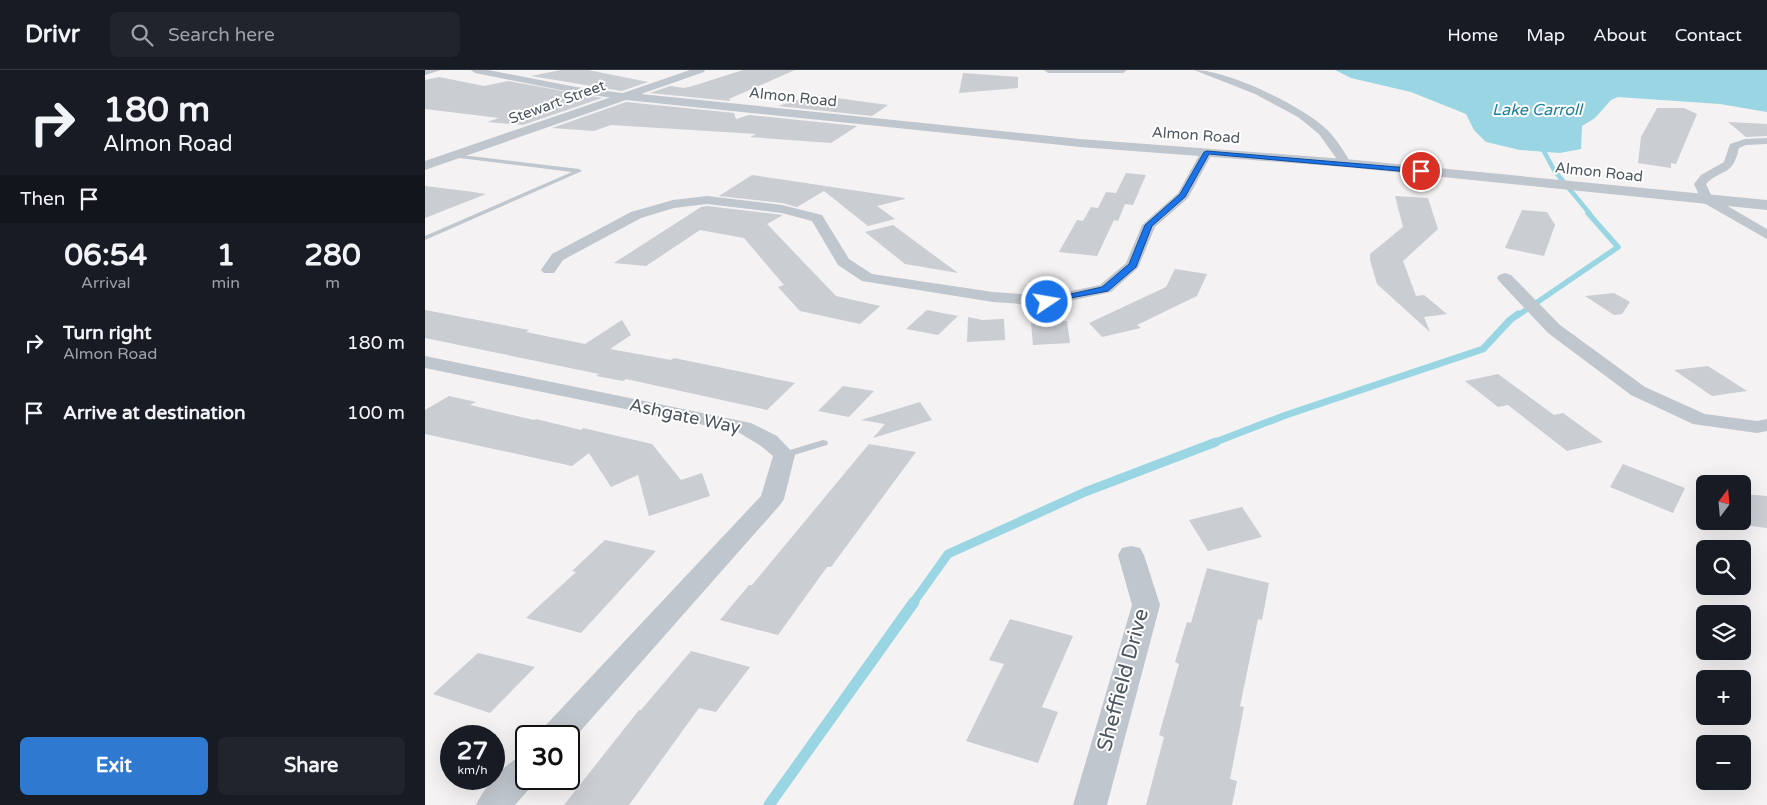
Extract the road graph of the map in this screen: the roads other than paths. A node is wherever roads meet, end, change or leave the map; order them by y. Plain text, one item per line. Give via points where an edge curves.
1 (437, 70) edge
2 (475, 70) edge
3 (700, 70) edge
4 (1048, 70) edge
5 (1123, 70) edge
6 (1221, 70) edge
7 (425, 72) edge
8 (1202, 72) edge
9 (622, 96) junction
10 (1767, 141) edge
11 (1207, 152) junction
12 (453, 156) junction
13 (1345, 163) junction
14 (425, 166) edge
15 (1707, 199) junction
16 (1767, 205) edge
17 (1767, 235) edge
18 (425, 238) edge
19 (549, 270) dead end
20 (1505, 278) dead end
21 (425, 362) edge
22 (1767, 425) edge
23 (823, 443) dead end
24 (784, 454) junction
25 (1131, 555) dead end
26 (566, 725) edge
27 (515, 781) edge
28 (493, 805) edge
29 (1090, 805) edge

1 - 7 street
2 - 9 street
3 - 9 street, Stewart Street
4 - 5 street
6 - 8 street
8 - 13 street via 1277,102 1315,124
9 - 11 street, Almon Road via 1080,143
9 - 12 street, Stewart Street
10 - 15 street via 1734,146 1727,167 1702,181
11 - 13 street, Almon Road
11 - 19 street via 1183,195 1149,225 1133,265 1105,289 1047,302 868,278 843,262 817,218 782,209 707,200 675,200 636,215 557,257
12 - 14 street, Stewart Street
12 - 18 lane via 579,171
13 - 15 street, Almon Road
15 - 16 street, Almon Road
15 - 17 street
20 - 22 street via 1554,329 1638,391 1700,420 1757,428
21 - 24 street, Ashgate Way via 744,427
23 - 24 lane
24 - 26 street via 772,499
25 - 29 street, Sheffield Drive via 1146,605
27 - 28 street

